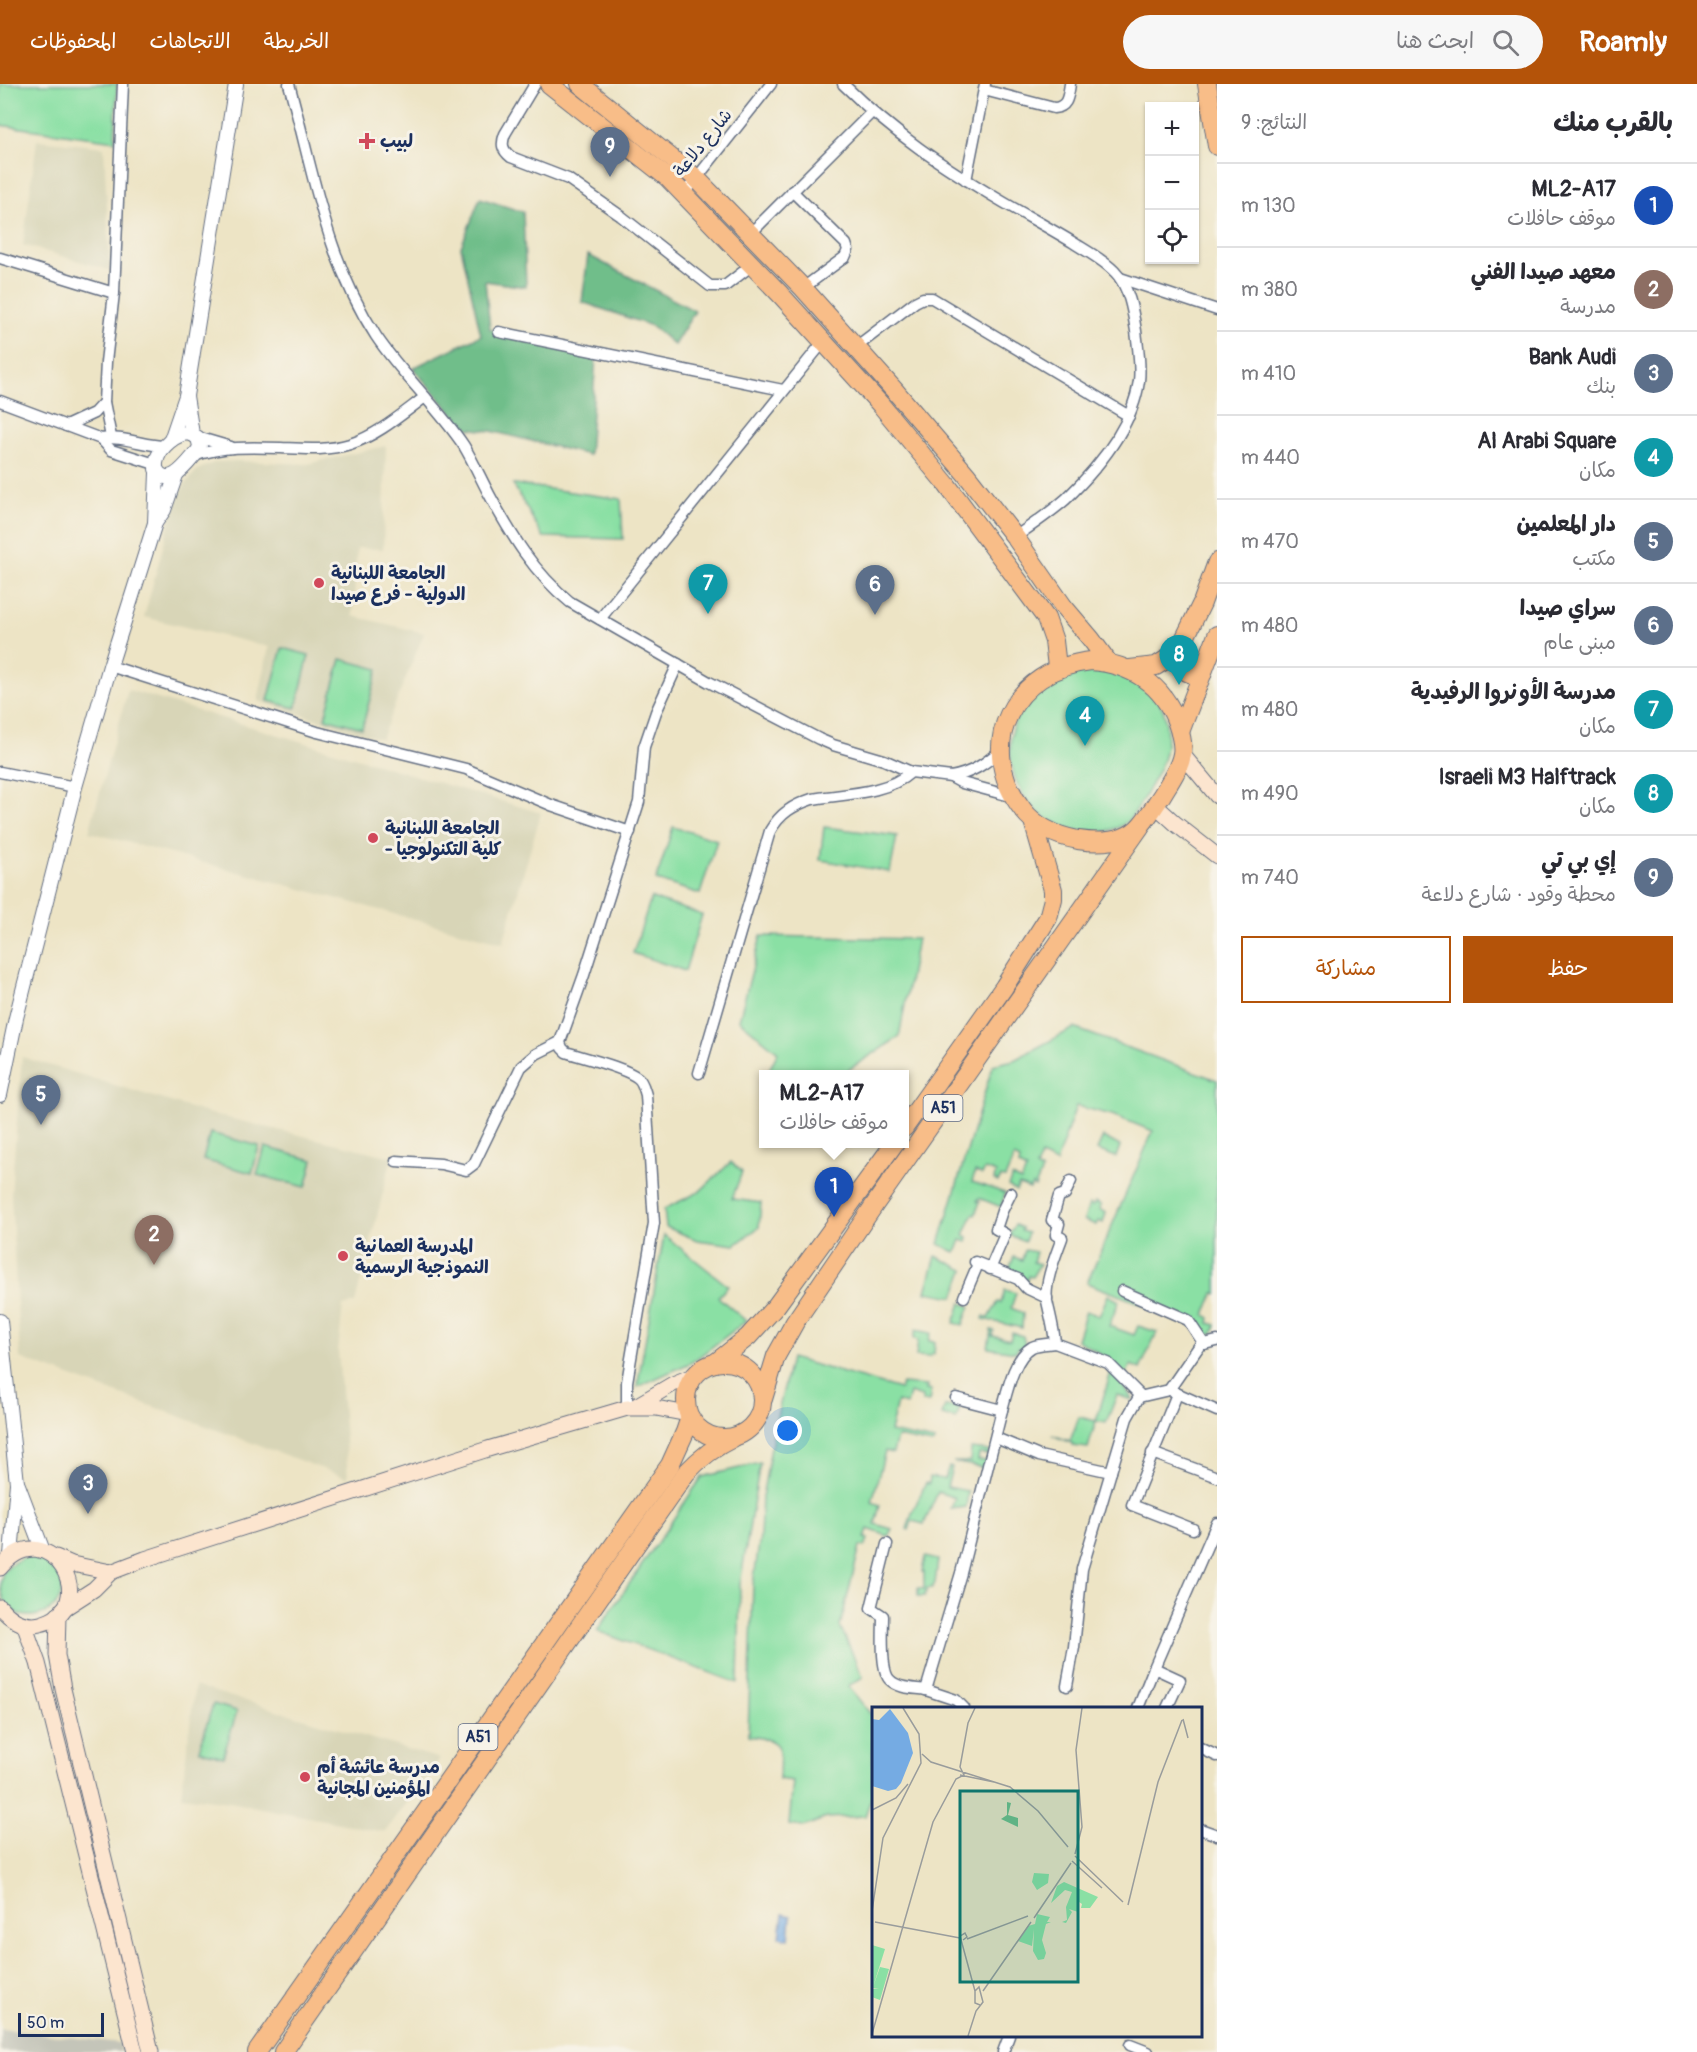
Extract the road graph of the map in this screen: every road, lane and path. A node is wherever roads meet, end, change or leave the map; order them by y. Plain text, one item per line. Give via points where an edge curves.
1 (123, 84) edge
2 (236, 84) edge
3 (289, 84) edge
4 (535, 84) edge
5 (549, 84) edge
6 (580, 84) edge
7 (771, 84) edge
8 (843, 84) edge
9 (1070, 84) edge
10 (1207, 84) edge
11 (985, 87) edge
12 (872, 112) junction
13 (1217, 146) edge
14 (696, 178) junction
15 (966, 180) junction
16 (792, 191) junction
17 (684, 194) junction
18 (750, 234) junction
19 (0, 258) edge
20 (752, 265) junction
21 (1120, 278) junction
22 (803, 288) junction
23 (114, 293) junction
24 (1217, 310) edge
25 (499, 332) dead end
26 (824, 341) junction
27 (856, 347) junction
28 (783, 390) junction
29 (186, 396) junction
30 (425, 397) junction
31 (0, 402) edge
32 (104, 402) junction
33 (1129, 416) junction
34 (66, 426) junction
35 (195, 435) junction
36 (106, 438) junction
37 (939, 442) junction
38 (168, 443) junction
39 (232, 447) junction
40 (194, 456) junction
41 (923, 456) junction
42 (156, 468) junction
43 (176, 475) junction
44 (155, 523) junction
45 (1015, 537) junction
46 (1217, 562) edge
47 (600, 620) junction
48 (1217, 635) edge
49 (1178, 652) junction
50 (1107, 662) junction
51 (678, 664) junction
52 (110, 666) junction
53 (1058, 667) junction
54 (1130, 669) junction
55 (1203, 673) junction
56 (1180, 732) junction
57 (1001, 750) junction
58 (1182, 754) junction
59 (0, 772) edge
60 (911, 772) junction
61 (951, 777) junction
62 (75, 787) junction
63 (1216, 793) edge
64 (1014, 797) junction
65 (1155, 805) junction
66 (1033, 821) junction
67 (1140, 827) junction
68 (630, 832) junction
69 (1217, 856) edge
70 (560, 1042) junction
71 (699, 1073) dead end
72 (1, 1087) edge
73 (909, 1121) edge
74 (890, 1148) edge
75 (396, 1161) dead end
76 (1071, 1181) dead end
77 (1011, 1193) dead end
78 (990, 1269) junction
79 (1122, 1291) dead end
80 (964, 1297) dead end
81 (1047, 1298) junction
82 (0, 1321) edge
83 (1217, 1341) edge
84 (1055, 1343) junction
85 (1204, 1344) junction
86 (715, 1363) junction
87 (695, 1375) junction
88 (1173, 1392) junction
89 (1141, 1396) junction
90 (957, 1398) dead end
91 (763, 1399) junction
92 (630, 1408) junction
93 (1002, 1410) junction
94 (1217, 1411) edge
95 (689, 1416) junction
96 (733, 1438) junction
97 (996, 1438) junction
98 (1152, 1454) junction
99 (1111, 1472) junction
100 (1217, 1477) edge
101 (17, 1483) junction
102 (1217, 1523) edge
103 (1192, 1529) dead end
104 (887, 1544) dead end
105 (1212, 1548) edge
106 (47, 1553) junction
107 (5, 1560) edge
108 (111, 1572) junction
109 (0, 1606) edge
110 (60, 1612) junction
111 (24, 1624) junction
112 (1154, 1668) junction
113 (1066, 1686) dead end
114 (926, 1690) junction
115 (963, 1707) edge
116 (1138, 1707) edge
117 (1167, 1707) edge
118 (1202, 1749) edge
119 (1217, 1756) edge
120 (1202, 1830) edge
121 (1217, 1835) edge
122 (1130, 2044) edge
123 (1004, 2049) edge
124 (135, 2052) edge
125 (152, 2052) edge
126 (257, 2052) edge
127 (282, 2052) edge
128 (1017, 2052) edge
129 (1148, 2052) edge

1 - 23 street
2 - 29 street
3 - 30 street via 341,271 376,336
4 - 20 street via 502,142 510,157 568,180 710,286 725,286
5 - 17 main road
6 - 14 main road
7 - 14 street, شارع دلاعة
8 - 12 street
9 - 11 street via 1066,103 1060,108
10 - 13 main road
11 - 15 street
12 - 15 street via 920,151
12 - 16 street
14 - 17 street, شارع دلاعة
14 - 18 main road
15 - 21 street via 1094,255
16 - 18 street
16 - 22 street via 848,250 845,257
17 - 20 main road
18 - 22 main road
19 - 23 street
20 - 26 main road
21 - 24 street
21 - 33 street via 1135,324 1140,365
22 - 27 main road
23 - 32 street
25 - 28 street
26 - 28 street
26 - 41 main road
27 - 33 street via 915,302 932,298
27 - 37 main road
28 - 47 street
29 - 35 street
29 - 38 street
30 - 39 street via 350,444 309,450
30 - 47 street via 464,447 510,532 538,572 570,602
31 - 34 street
32 - 34 street via 94,413
32 - 36 street
33 - 45 street via 1078,486
34 - 36 street
35 - 38 street via 182,434
35 - 39 street
35 - 40 street via 200,446
36 - 38 street via 153,446
36 - 42 street via 111,450
37 - 41 main road
37 - 45 main road
38 - 42 street via 156,458
39 - 40 street
40 - 43 street
41 - 53 main road via 1046,618
42 - 43 street via 165,477
42 - 44 street
43 - 44 street via 164,510
44 - 52 street
45 - 50 main road
46 - 49 main road
47 - 51 street
48 - 55 main road, A51
49 - 54 main road, A51 via 1156,666
49 - 55 main road via 1182,669 1196,675
50 - 53 main road, A51 via 1074,662
50 - 54 main road, A51
51 - 60 street via 819,739
51 - 68 street via 644,747 640,794
52 - 62 street
52 - 68 street via 317,732 466,769 551,805
53 - 57 main road, A51 via 1034,681 1016,700 1005,724
54 - 56 main road, A51 via 1166,699
55 - 56 main road, A51
56 - 58 main road, A51
57 - 61 street via 984,766
57 - 64 main road, A51 via 1004,775
58 - 63 main road
58 - 65 main road, A51
59 - 62 street
60 - 61 street
60 - 71 street via 881,788 801,802 775,822
61 - 64 street
62 - 72 street
64 - 66 main road, A51
65 - 67 main road, A51
65 - 69 main road
66 - 67 main road, A51 via 1052,832 1096,843 1121,838
66 - 73 main road, A51 via 1053,890 1047,918 1004,987
67 - 91 main road, A51 via 795,1322 777,1356
68 - 70 street
70 - 75 street via 521,1067 470,1168
70 - 92 street via 566,1052 638,1078 646,1095 654,1223 627,1382
74 - 86 main road via 776,1306 748,1337
76 - 81 street via 1065,1194 1059,1196 1052,1220 1059,1224 1056,1235 1062,1238
77 - 78 street via 996,1229 1005,1234
78 - 80 street via 976,1263
78 - 81 street via 1018,1279 1026,1288
79 - 85 street via 1188,1320
81 - 84 street
82 - 101 street
83 - 85 street
84 - 89 street via 1108,1363
84 - 93 street via 1032,1347 1014,1369
85 - 88 street via 1190,1357
86 - 87 main road
86 - 91 main road via 726,1361 747,1369 756,1377
87 - 92 main road
87 - 95 main road, A51 via 686,1396
88 - 89 street
88 - 94 street
88 - 98 street
89 - 99 street via 1127,1419
90 - 93 street
91 - 96 main road, A51 via 755,1424
92 - 95 main road via 656,1408
92 - 108 main road via 488,1449
93 - 97 street
95 - 96 main road via 706,1434
95 - 126 main road, A51 via 670,1465
96 - 127 main road, A51 via 707,1452 686,1473
97 - 99 street via 1039,1456
97 - 114 street
98 - 100 street
98 - 103 street via 1132,1504
99 - 113 street via 1082,1569
101 - 106 street
101 - 107 street
102 - 105 street
104 - 114 street via 871,1608 883,1616 884,1672 890,1681 901,1686
105 - 112 street
106 - 107 main road via 21,1551
106 - 108 main road via 72,1564
106 - 110 main road via 63,1565 69,1579 69,1595
108 - 110 main road
109 - 111 main road via 8,1617
110 - 111 main road via 48,1622
110 - 125 main road via 57,1655 63,1689
111 - 124 main road via 38,1663
112 - 116 street
112 - 117 street via 1180,1680
114 - 115 street via 956,1700
118 - 119 street
120 - 121 street
122 - 129 street
123 - 128 street

